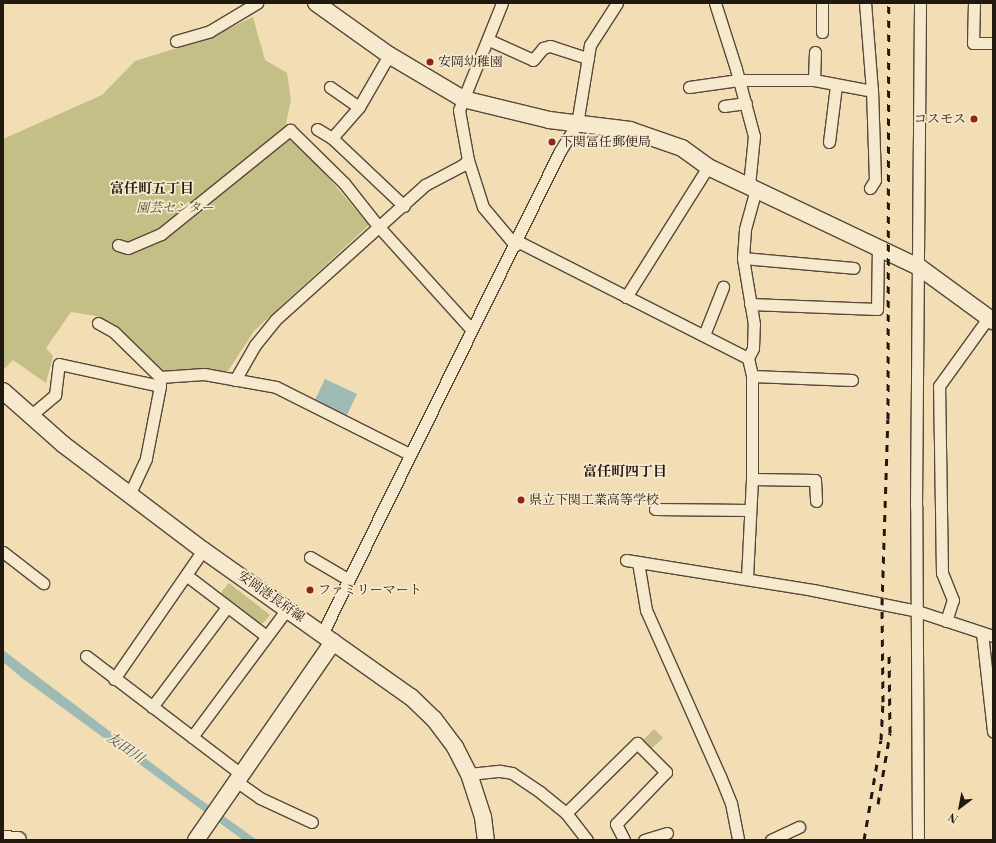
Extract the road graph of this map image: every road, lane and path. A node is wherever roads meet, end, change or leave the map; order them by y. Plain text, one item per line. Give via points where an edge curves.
1 (257, 3) edge
2 (316, 3) edge
3 (502, 3) edge
4 (617, 3) edge
5 (715, 3) edge
6 (822, 3) edge
7 (865, 3) edge
8 (920, 3) edge
9 (974, 3) edge
10 (819, 27) dead end
11 (489, 40) junction
12 (176, 41) dead end
13 (993, 43) edge
14 (815, 52) dead end
15 (389, 55) junction
16 (588, 58) junction
17 (739, 80) junction
18 (814, 80) junction
19 (836, 86) junction
20 (330, 87) dead end
21 (689, 87) dead end
22 (872, 91) junction
23 (463, 99) junction
24 (746, 103) junction
25 (724, 106) dead end
26 (359, 107) junction
27 (577, 124) junction
28 (317, 129) dead end
29 (332, 138) junction
30 (829, 142) dead end
31 (468, 160) junction
32 (708, 167) junction
33 (752, 187) junction
34 (870, 188) dead end
35 (404, 206) junction
36 (378, 226) junction
37 (516, 243) junction
38 (118, 246) dead end
39 (878, 248) junction
40 (743, 258) junction
41 (920, 267) junction
42 (854, 268) dead end
43 (724, 287) dead end
44 (626, 297) junction
45 (750, 304) junction
46 (991, 319) edge
47 (98, 323) dead end
48 (471, 329) junction
49 (704, 335) junction
50 (748, 358) junction
51 (752, 376) junction
52 (235, 380) junction
53 (852, 380) dead end
54 (160, 381) junction
55 (3, 391) edge
56 (30, 416) junction
57 (409, 454) junction
58 (752, 479) junction
59 (130, 493) junction
60 (816, 501) dead end
61 (655, 509) dead end
62 (749, 510) junction
63 (203, 550) junction
64 (6, 551) edge
65 (310, 557) dead end
66 (626, 560) dead end
67 (638, 562) junction
68 (186, 575) junction
69 (747, 578) junction
70 (349, 580) junction
71 (44, 583) dead end
72 (227, 607) junction
73 (287, 609) junction
74 (917, 611) junction
75 (946, 621) junction
76 (982, 633) junction
77 (266, 636) junction
78 (993, 636) edge
79 (328, 638) junction
80 (86, 656) dead end
81 (114, 679) junction
82 (152, 707) junction
83 (993, 731) edge
84 (192, 737) junction
85 (470, 774) junction
86 (239, 778) junction
87 (566, 813) junction
88 (312, 822) dead end
89 (799, 827) dead end
90 (667, 833) dead end
91 (3, 839) edge
92 (18, 840) edge
93 (196, 840) edge
94 (486, 840) edge
95 (587, 840) edge
96 (624, 840) edge
97 (644, 840) edge
98 (738, 840) edge
99 (771, 840) edge
100 (918, 840) edge

1 - 12 street via 210,31
2 - 15 street
3 - 11 street
4 - 16 street via 590,45
5 - 17 street
6 - 10 street
7 - 22 street
8 - 41 street
9 - 13 street via 973,43
11 - 16 street via 533,60 543,48 550,46
11 - 23 street
14 - 18 street
15 - 23 street
15 - 26 street
16 - 27 street
17 - 18 street
17 - 21 street
17 - 24 street
18 - 19 street
19 - 22 street
19 - 30 street
20 - 26 street
22 - 34 street via 875,180
23 - 27 street via 524,115
23 - 31 street via 459,110
24 - 25 street
24 - 33 street via 754,136
26 - 29 street
27 - 32 street via 630,130 654,137 682,148
27 - 37 street via 560,151
28 - 29 street
29 - 35 street
31 - 35 street via 425,185
31 - 37 street via 483,207
32 - 33 street
32 - 44 street
33 - 39 street
33 - 40 street
35 - 36 street
36 - 38 street via 344,183 290,130 161,234 128,248
36 - 48 street
36 - 52 street via 275,320 255,346
37 - 44 street
37 - 48 street
39 - 41 street
39 - 45 street via 877,310
40 - 42 street
40 - 45 street
41 - 46 street
41 - 74 street
43 - 49 street
44 - 49 street
45 - 50 street via 754,324 753,348
46 - 75 street via 939,386 942,573 953,600
47 - 54 street via 114,332
48 - 57 street
49 - 50 street
50 - 51 street
51 - 53 street via 822,382
51 - 58 street
52 - 54 street via 204,374
52 - 57 street via 259,382 276,387
54 - 56 street via 59,364 55,395
54 - 59 street via 146,458
55 - 56 street, 安岡港長府線
56 - 59 street, 安岡港長府線 via 64,445
57 - 70 street
58 - 60 street via 815,480
58 - 62 street
59 - 63 street, 安岡港長府線
61 - 62 street
62 - 69 street
63 - 68 street
63 - 73 street, 安岡港長府線
64 - 71 street
65 - 70 street
66 - 67 street
67 - 69 street
67 - 98 street via 646,610 731,803
68 - 72 street
68 - 81 street
69 - 74 street
70 - 79 street
72 - 77 street
72 - 82 street
73 - 77 street
73 - 79 street, 安岡港長府線
74 - 75 street
74 - 100 street
75 - 76 street
76 - 78 street
76 - 83 street
77 - 84 street
79 - 85 street, 安岡港長府線 via 411,697 434,719 455,747
79 - 86 street
80 - 81 street
81 - 82 street
82 - 84 street
84 - 86 street
85 - 87 street via 500,771 512,773
85 - 94 street, 安岡港長府線 via 483,816
86 - 88 street via 260,798
86 - 93 street
87 - 95 street
87 - 96 street via 638,742 666,772 616,824
89 - 99 street
90 - 97 street
91 - 92 street

